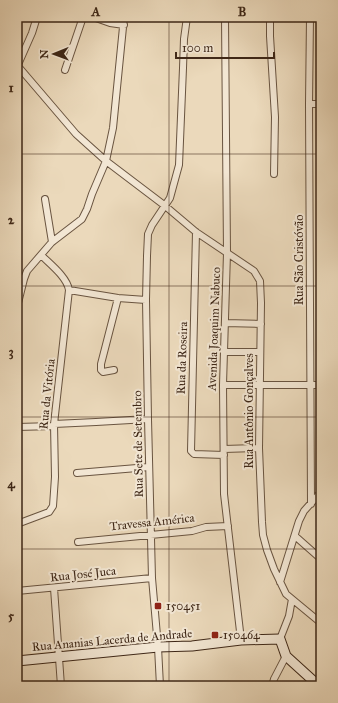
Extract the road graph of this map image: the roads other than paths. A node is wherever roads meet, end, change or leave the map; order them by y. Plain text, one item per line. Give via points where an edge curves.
1 (38, 17) edge
2 (83, 17) edge
3 (93, 17) edge
4 (124, 17) edge
5 (187, 17) edge
6 (225, 17) edge
7 (270, 17) edge
8 (310, 17) edge
9 (124, 25) junction
10 (17, 66) edge
11 (65, 70) dead end
12 (309, 104) junction
13 (321, 104) edge
14 (106, 162) junction
15 (274, 174) dead end
16 (45, 198) dead end
17 (164, 206) junction
18 (196, 232) junction
19 (52, 242) junction
20 (227, 253) junction
21 (41, 255) junction
22 (69, 290) junction
23 (118, 298) junction
24 (146, 300) junction
25 (17, 304) edge
26 (225, 323) junction
27 (260, 324) junction
28 (224, 352) junction
29 (260, 352) junction
30 (114, 370) dead end
31 (223, 385) junction
32 (261, 385) junction
33 (310, 385) junction
34 (321, 385) edge
35 (148, 419) junction
36 (54, 425) junction
37 (17, 426) edge
38 (259, 448) junction
39 (224, 452) junction
40 (149, 467) junction
41 (77, 473) dead end
42 (321, 493) edge
43 (311, 504) junction
44 (17, 524) edge
45 (228, 526) junction
46 (151, 534) junction
47 (295, 536) junction
48 (78, 542) dead end
49 (321, 560) edge
50 (152, 578) junction
51 (280, 582) junction
52 (54, 588) junction
53 (17, 591) edge
54 (292, 599) junction
55 (321, 623) edge
56 (280, 639) junction
57 (241, 640) junction
58 (158, 647) junction
59 (60, 656) junction
60 (286, 656) junction
61 (17, 661) edge
62 (61, 686) edge
63 (160, 686) edge
64 (272, 686) edge
65 (319, 686) edge

1 - 10 street
2 - 11 street
3 - 9 street
4 - 9 street
5 - 17 street, Rua Sete de Setembro via 182,68 179,165 170,198
6 - 20 street, Avenida Joaquim Nabuco
7 - 15 street via 275,117
8 - 12 street, Rua São Cristóvão
9 - 14 street via 114,128
10 - 14 street, Rua Antônio Gonçalves via 76,134
12 - 13 street
12 - 33 street, Rua São Cristóvão
14 - 17 street, Rua Antônio Gonçalves
14 - 19 street via 82,219
16 - 19 street
17 - 18 street, Rua Antônio Gonçalves
17 - 24 street, Rua Sete de Setembro via 148,234
18 - 20 street, Rua Antônio Gonçalves
18 - 39 street, Rua da Roseira via 191,451 194,454
19 - 21 street
20 - 26 street, Avenida Joaquim Nabuco
20 - 27 street, Rua Antônio Gonçalves via 254,270 260,281
21 - 22 street via 66,281
21 - 25 street via 27,271
22 - 23 street
22 - 36 street, Rua da Vitória
23 - 24 street
23 - 30 street via 101,364 103,372
24 - 35 street, Rua Sete de Setembro
26 - 27 street
26 - 28 street, Avenida Joaquim Nabuco
27 - 29 street, Rua Antônio Gonçalves
28 - 29 street
28 - 31 street, Avenida Joaquim Nabuco
29 - 32 street, Rua Antônio Gonçalves
31 - 32 street
31 - 39 street, Avenida Joaquim Nabuco
32 - 33 street
32 - 38 street, Rua Antônio Gonçalves
33 - 34 street
33 - 43 street, Rua São Cristóvão
35 - 36 street
35 - 40 street, Rua Sete de Setembro
36 - 37 street
36 - 44 street, Rua da Vitória via 53,506 49,512
38 - 39 street
38 - 51 street, Rua Antônio Gonçalves via 264,535
39 - 45 street, Avenida Joaquim Nabuco via 224,494
40 - 41 street
40 - 46 street, Rua Sete de Setembro
42 - 43 street
43 - 47 street via 299,521
45 - 46 street, Travessa América
45 - 57 street, Avenida Joaquim Nabuco
46 - 48 street, Travessa América
46 - 50 street, Rua Sete de Setembro
47 - 49 street
47 - 51 street
50 - 52 street, Rua José Juca
50 - 58 street, Rua Sete de Setembro
51 - 54 street, Rua Antônio Gonçalves via 286,594
52 - 53 street, Rua José Juca
52 - 59 street
54 - 55 street, Rua Antônio Gonçalves
54 - 56 street
56 - 57 street, Rua Ananias Lacerda de Andrade
56 - 60 street
57 - 58 street, Rua Ananias Lacerda de Andrade
58 - 59 street, Rua Ananias Lacerda de Andrade
58 - 63 street, Rua Sete de Setembro
59 - 61 street, Rua Ananias Lacerda de Andrade
59 - 62 street
60 - 64 street
60 - 65 street

